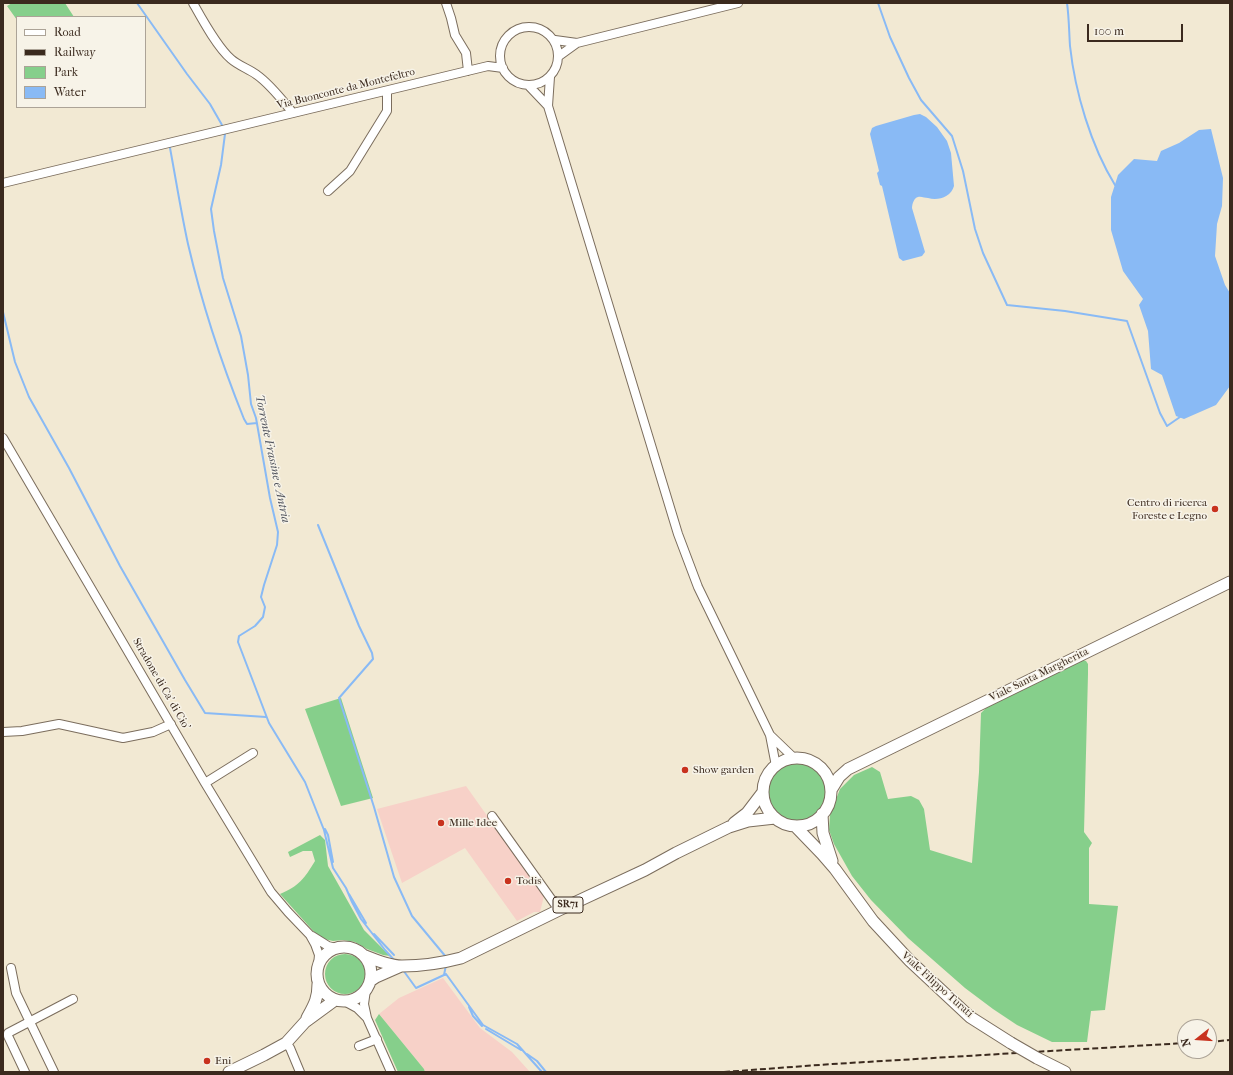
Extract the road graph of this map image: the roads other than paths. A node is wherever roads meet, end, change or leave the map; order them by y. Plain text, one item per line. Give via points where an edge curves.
1 (193, 3) edge
2 (446, 3) edge
3 (738, 3) edge
4 (555, 40) junction
5 (578, 43) junction
6 (559, 56) junction
7 (500, 57) junction
8 (488, 66) junction
9 (503, 68) junction
10 (468, 71) junction
11 (550, 77) junction
12 (529, 86) junction
13 (386, 91) junction
14 (548, 106) junction
15 (293, 113) junction
16 (3, 183) edge
17 (328, 191) dead end
18 (3, 438) edge
19 (1230, 582) edge
20 (171, 724) junction
21 (3, 732) edge
22 (770, 735) junction
23 (253, 753) dead end
24 (794, 758) junction
25 (776, 766) junction
26 (821, 768) junction
27 (848, 769) junction
28 (205, 783) junction
29 (831, 790) junction
30 (763, 792) junction
31 (822, 814) junction
32 (492, 816) dead end
33 (775, 818) junction
34 (795, 826) junction
35 (729, 827) junction
36 (835, 869) junction
37 (559, 910) junction
38 (310, 935) junction
39 (336, 948) junction
40 (363, 956) junction
41 (318, 966) junction
42 (401, 966) junction
43 (11, 968) dead end
44 (318, 984) junction
45 (368, 986) junction
46 (73, 999) dead end
47 (341, 1001) junction
48 (367, 1018) junction
49 (29, 1021) junction
50 (305, 1022) junction
51 (6, 1038) edge
52 (377, 1039) junction
53 (286, 1042) junction
54 (359, 1046) dead end
55 (25, 1072) edge
56 (54, 1072) edge
57 (229, 1072) edge
58 (300, 1072) edge
59 (391, 1072) edge
60 (1065, 1072) edge

1 - 15 street via 217,43 230,59 267,83
2 - 10 street via 455,35 466,53
3 - 5 street
4 - 5 street
4 - 6 street
4 - 7 street via 539,27 517,29 509,34 503,43
5 - 6 street
6 - 11 street
7 - 8 street
7 - 9 street
8 - 9 street
8 - 10 street, Via Buonconte da Montefeltro
9 - 12 street via 510,78 519,84
10 - 13 street, Via Buonconte da Montefeltro
11 - 12 street via 539,84
11 - 14 street
12 - 14 street
13 - 15 street, Via Buonconte da Montefeltro
13 - 17 street via 387,111 350,171
14 - 22 street via 678,534 698,587
15 - 16 street, Via Buonconte da Montefeltro
18 - 20 street, Stradone di Ca' di Cio'
19 - 27 main road, Viale Santa Margherita
20 - 21 street via 154,732 123,738 59,724
20 - 28 street, Stradone di Ca' di Cio'
22 - 24 street
22 - 25 street
23 - 28 street
24 - 25 main road
24 - 26 main road via 808,760
25 - 30 main road, SR71 via 766,777
26 - 27 main road, Viale Santa Margherita via 832,771
26 - 29 main road
27 - 29 main road, Viale Santa Margherita via 838,777
28 - 38 street, Stradone di Ca' di Cio' via 256,872
29 - 31 main road via 829,804
30 - 33 main road via 767,807
30 - 35 main road, SR71 via 747,813
31 - 34 main road via 810,823
31 - 36 main road, Viale Filippo Turati via 824,838
32 - 37 street
33 - 34 main road, SR71
33 - 35 main road, SR71 via 748,821
34 - 36 main road, Viale Filippo Turati
35 - 37 main road, SR71
36 - 60 main road, Viale Filippo Turati, bridge via 873,921 910,961 970,1016 1037,1058
37 - 42 main road, SR71 via 461,958
38 - 39 street
38 - 41 street via 319,955
39 - 40 main road, SR71 via 351,948
39 - 41 main road via 328,952
40 - 42 main road, SR71
40 - 45 main road via 369,963 371,972
41 - 44 main road, SR71
42 - 45 main road, SR71 via 376,977
43 - 49 street via 16,993
44 - 47 main road via 328,997
44 - 50 main road, SR71 via 316,1002
45 - 47 main road, SR71 via 361,996 354,1000
45 - 48 street via 364,1004
46 - 49 street
47 - 48 street via 357,1008
47 - 50 main road, SR71
48 - 52 street
49 - 51 street via 10,1032
49 - 56 street
50 - 53 main road, SR71
51 - 55 street
52 - 54 street
52 - 59 street
53 - 57 main road, SR71
53 - 58 street

